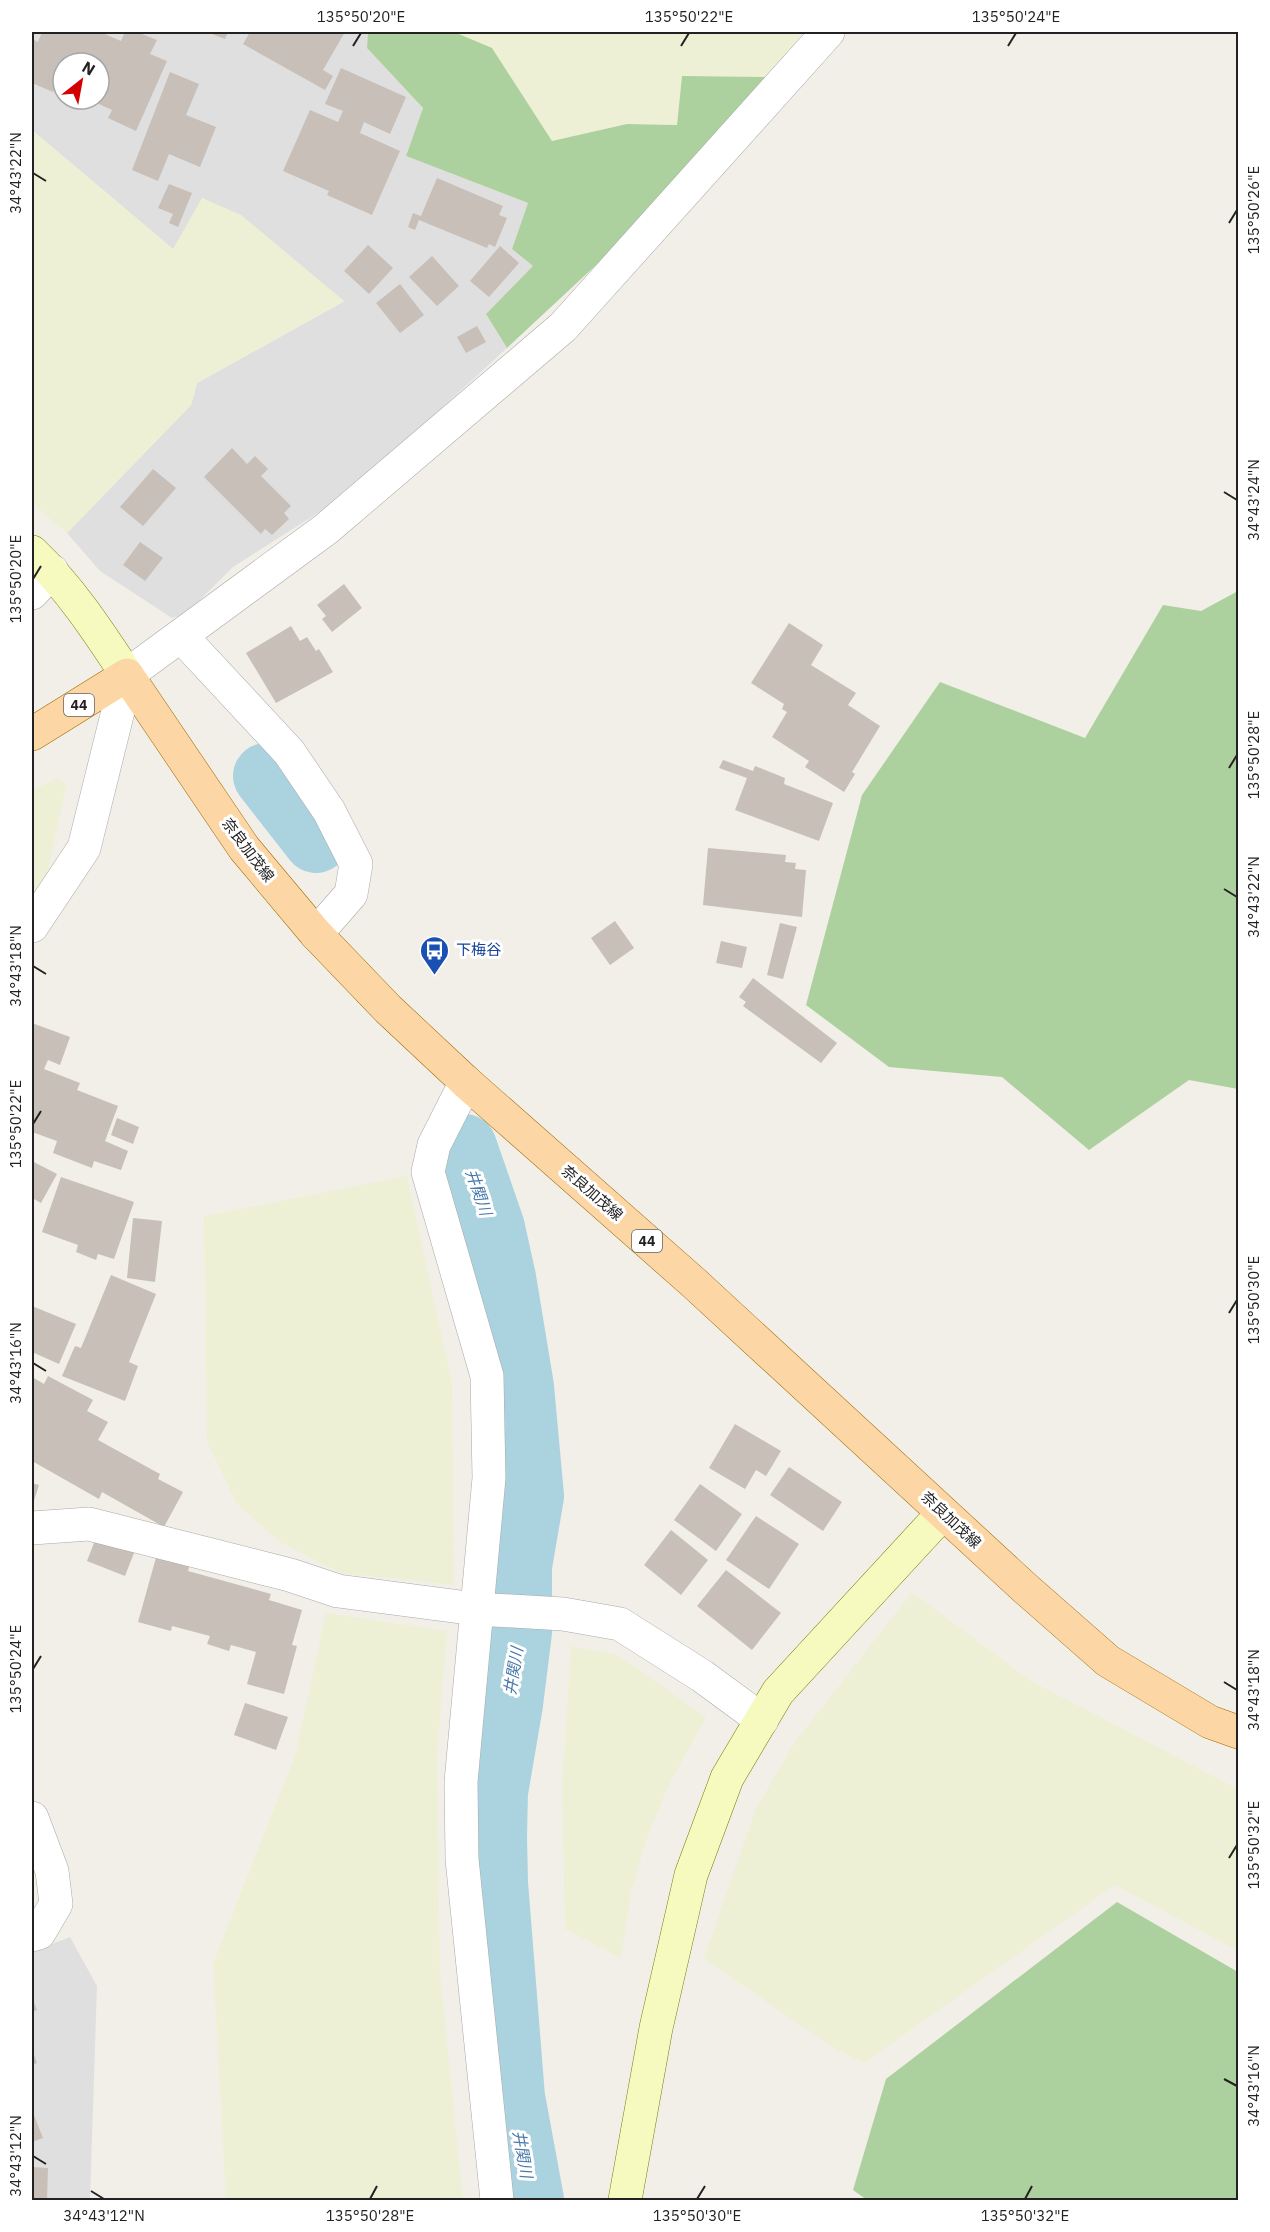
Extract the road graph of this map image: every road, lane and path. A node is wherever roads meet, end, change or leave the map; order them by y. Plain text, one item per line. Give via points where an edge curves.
1 (828, 32) edge
2 (38, 572) edge
3 (181, 636) junction
4 (127, 675) junction
5 (32, 734) edge
6 (32, 926) edge
7 (316, 934) junction
8 (466, 1082) junction
9 (943, 1513) junction
10 (32, 1528) edge
11 (485, 1610) junction
12 (762, 1720) junction
13 (1239, 1732) edge
14 (32, 1818) edge
15 (32, 1935) edge
16 (497, 2200) edge
17 (625, 2200) edge

1 - 3 street via 563,327 326,529
2 - 4 street via 91,620
3 - 4 street
3 - 7 street via 289,752 329,811 356,864 351,894
4 - 5 main road, 44
4 - 6 street via 84,848
4 - 7 main road, 奈良加茂線 / 44 via 244,848
7 - 8 main road, 奈良加茂線 / 44
8 - 9 main road, 奈良加茂線 / 44 via 694,1282
8 - 11 street via 434,1145 428,1172 487,1376
9 - 12 street via 778,1692
9 - 13 main road, 奈良加茂線 / 44 via 1108,1661 1210,1722
10 - 11 street via 89,1524 338,1591
11 - 12 street via 620,1624
11 - 16 street via 461,1782 462,1859
12 - 17 street via 727,1778 691,1875 656,2028
14 - 15 street via 52,1871 56,1904 39,1933

